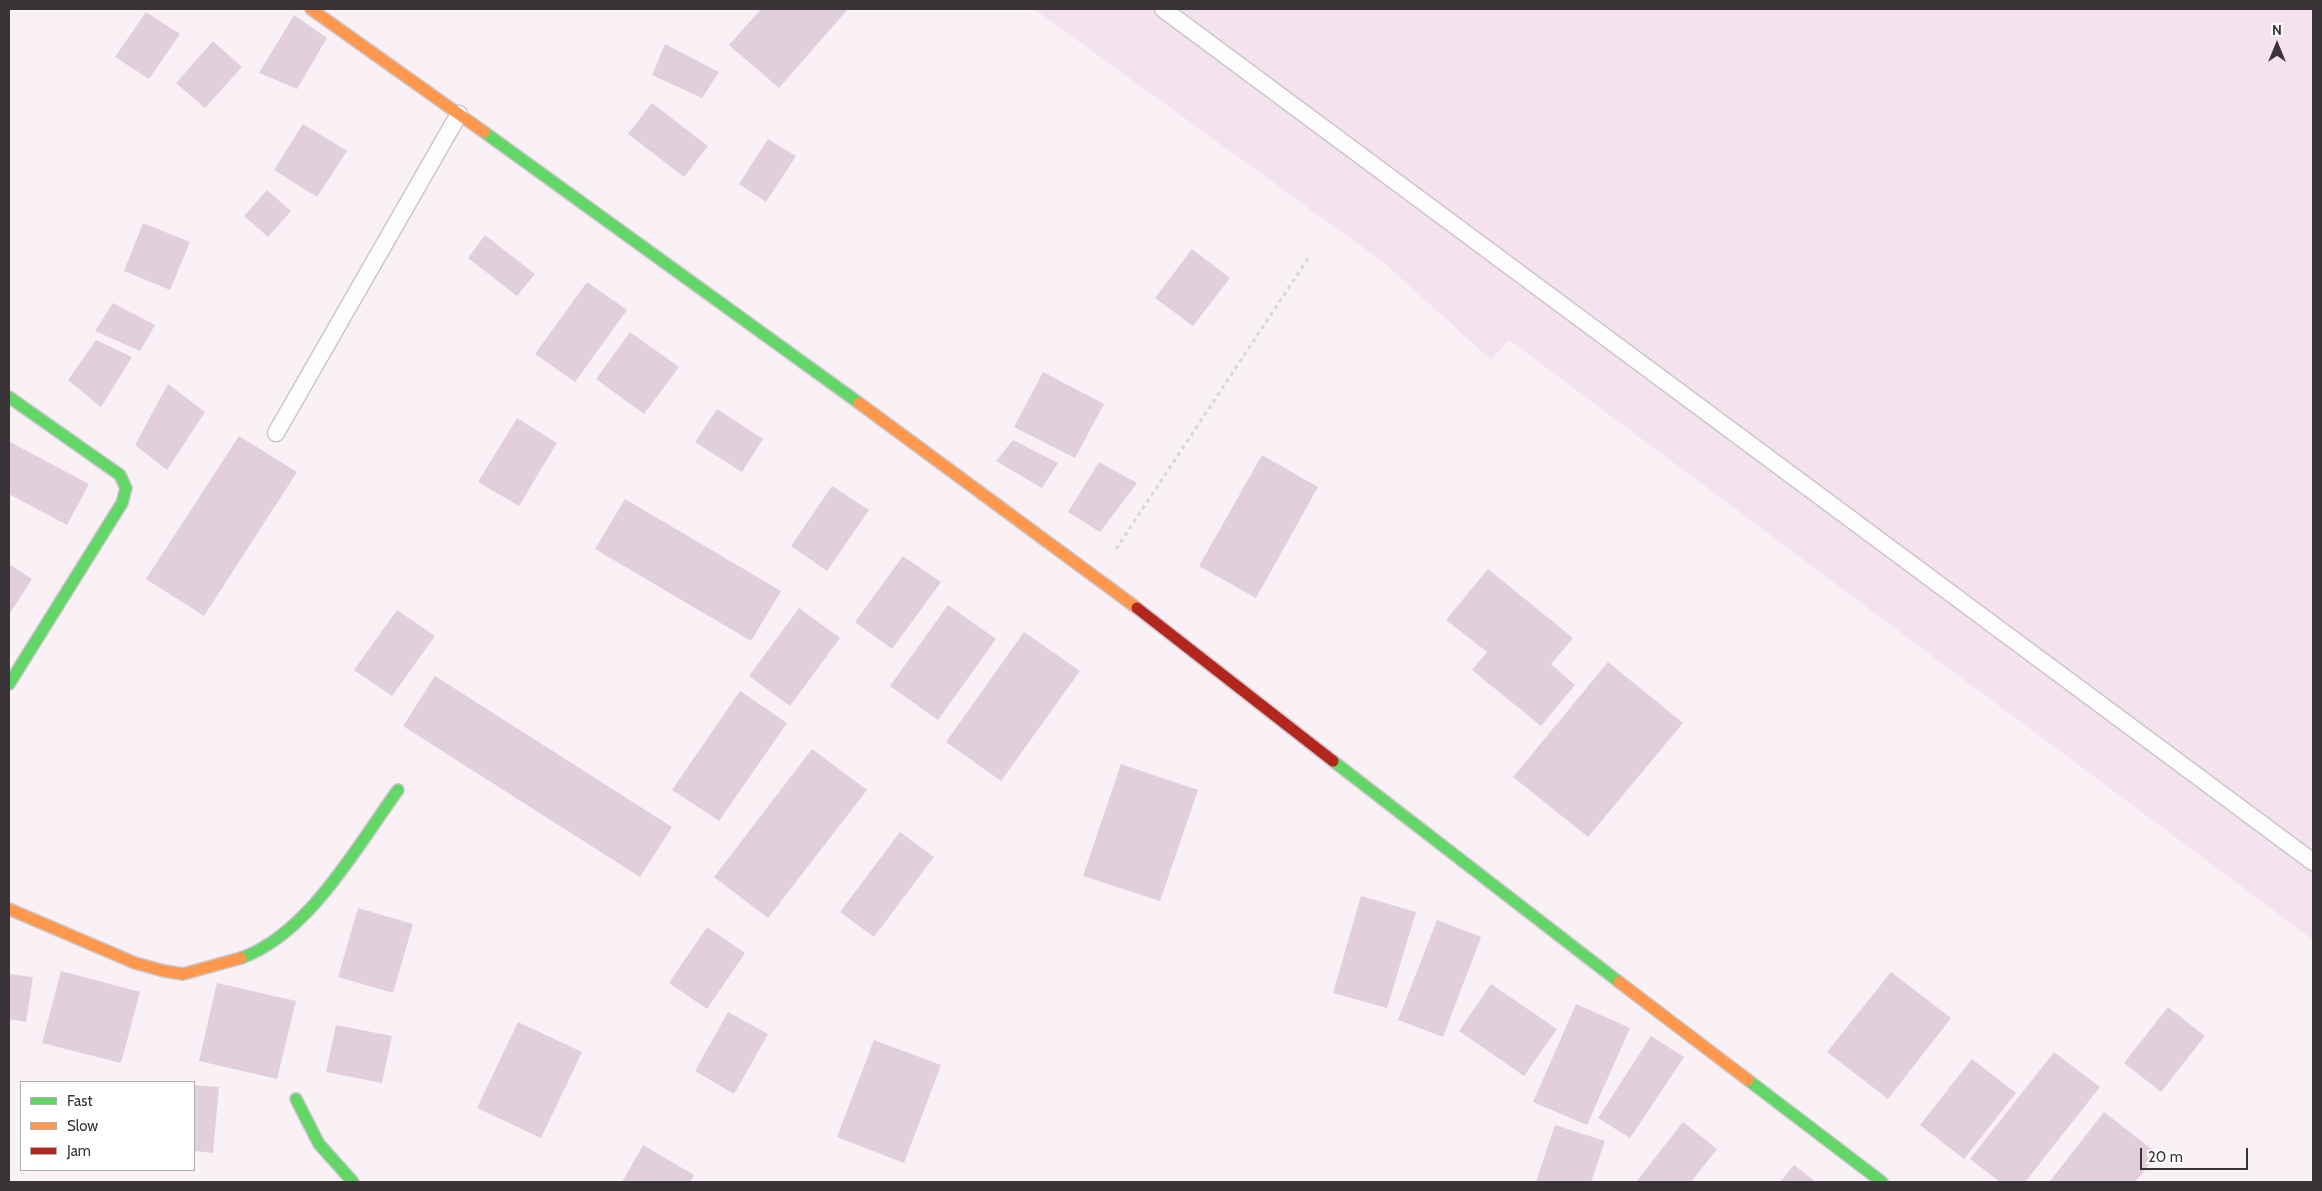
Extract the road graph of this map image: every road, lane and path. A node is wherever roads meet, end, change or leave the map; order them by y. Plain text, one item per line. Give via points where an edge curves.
1 (311, 9) edge
2 (1163, 9) edge
3 (459, 114) junction
4 (1309, 258) dead end
5 (9, 398) edge
6 (276, 433) dead end
7 (1097, 577) junction
8 (9, 684) edge
9 (398, 790) dead end
10 (2313, 862) edge
11 (9, 909) edge
12 (296, 1098) dead end
13 (353, 1182) edge
14 (1882, 1182) edge

1 - 3 street
2 - 10 lane
3 - 6 lane
3 - 7 street
4 - 7 path
5 - 8 street via 120,475 126,490 122,503
7 - 14 street via 1513,901
9 - 11 street via 319,899 286,933 260,951 220,966 183,974 164,971 136,963
12 - 13 street via 320,1144

